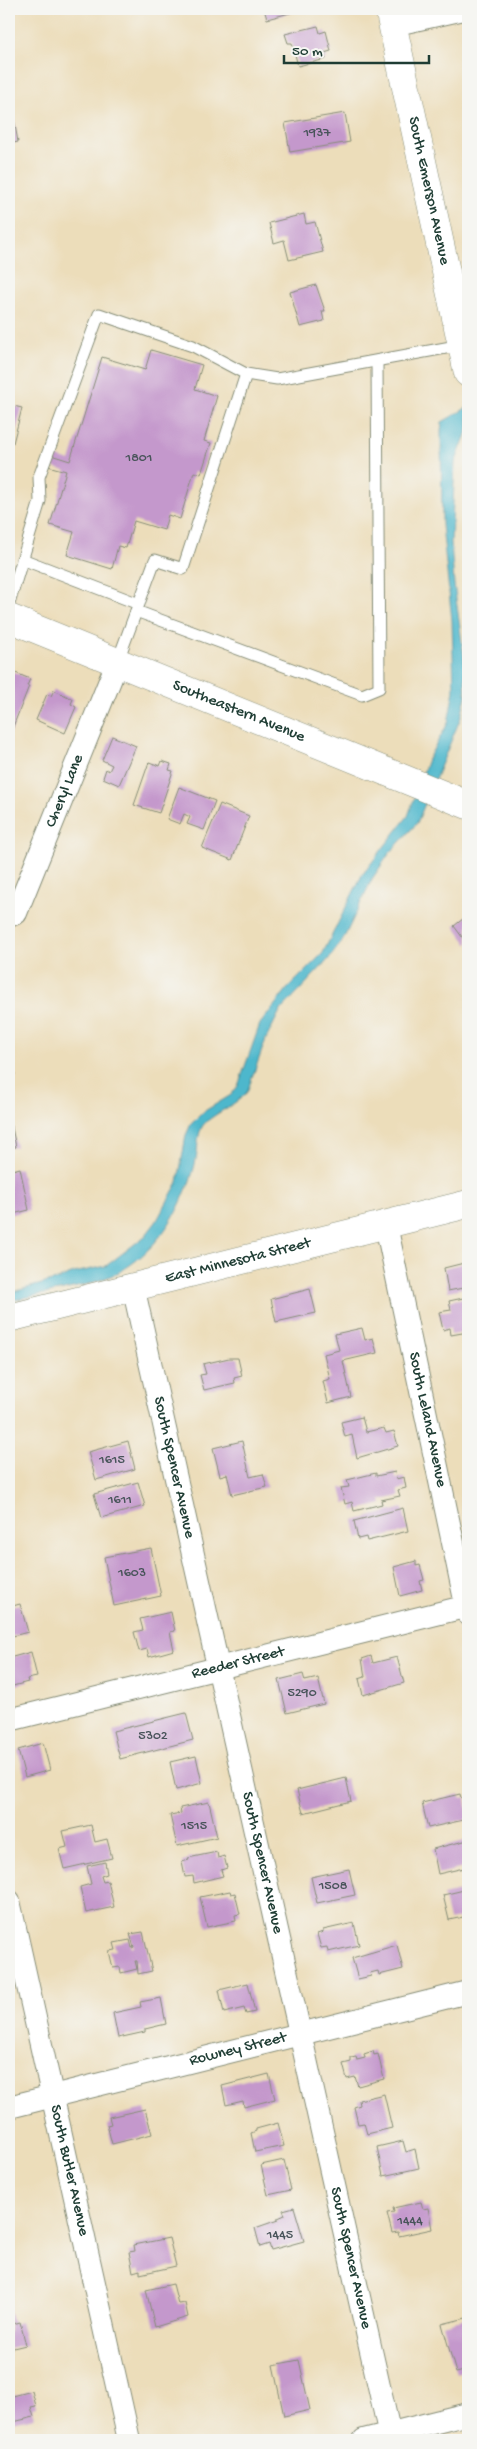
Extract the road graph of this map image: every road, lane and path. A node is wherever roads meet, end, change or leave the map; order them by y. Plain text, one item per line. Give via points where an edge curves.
1 (464, 9) edge
2 (390, 17) edge
3 (462, 345) junction
4 (377, 361) junction
5 (468, 373) edge
6 (246, 374) junction
7 (22, 559) junction
8 (9, 604) edge
9 (137, 607) junction
10 (9, 618) edge
11 (117, 663) junction
12 (468, 805) edge
13 (9, 916) edge
14 (468, 1204) edge
15 (386, 1225) junction
16 (133, 1286) junction
17 (9, 1318) edge
18 (468, 1609) edge
19 (219, 1669) junction
20 (9, 1720) edge
21 (9, 1901) edge
22 (468, 1992) edge
23 (300, 2034) junction
24 (52, 2096) junction
25 (9, 2107) edge
26 (468, 2414) edge
27 (390, 2437) edge
28 (129, 2440) edge
29 (364, 2440) edge

1 - 2 street
2 - 3 main road, South Emerson Avenue
3 - 4 lane
3 - 5 main road, South Emerson Avenue
4 - 6 lane via 277,380
4 - 9 lane via 380,688 362,695
6 - 7 lane via 194,346 100,314 39,477 40,501
6 - 9 lane via 183,569 155,560
7 - 8 lane
7 - 9 lane
9 - 11 lane
10 - 11 main road, Southeastern Avenue
11 - 12 main road, Southeastern Avenue
11 - 13 street, Cheryl Lane via 16,913
14 - 15 main road, East Minnesota Street
15 - 16 main road, East Minnesota Street
15 - 18 street, South Leland Avenue
16 - 17 main road, East Minnesota Street
16 - 19 street, South Spencer Avenue
18 - 19 street, Reeder Street
19 - 20 street, Reeder Street
19 - 23 street, South Spencer Avenue
21 - 24 street, South Butler Avenue
22 - 23 street, Rowney Street
23 - 24 street, Rowney Street
23 - 27 street, South Spencer Avenue
24 - 25 street, Rowney Street
24 - 28 street, South Butler Avenue
26 - 27 street
27 - 29 street

